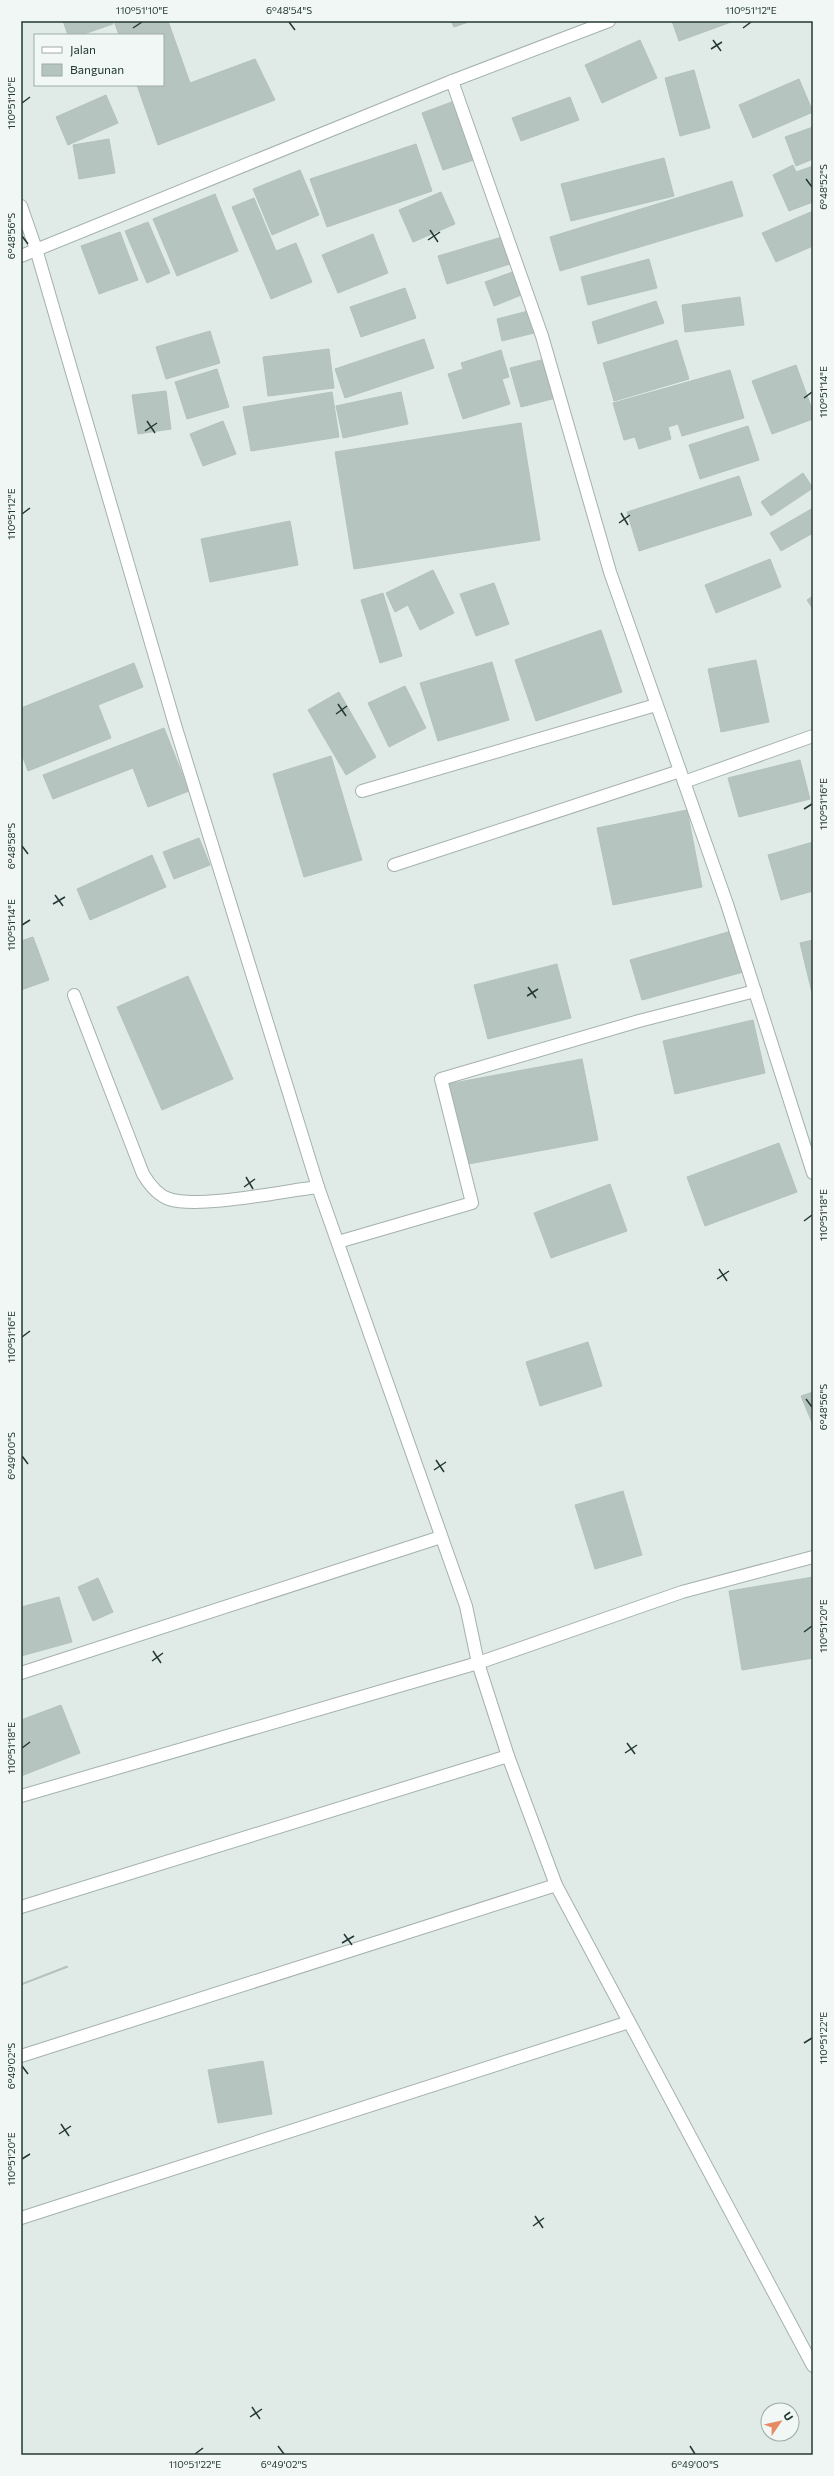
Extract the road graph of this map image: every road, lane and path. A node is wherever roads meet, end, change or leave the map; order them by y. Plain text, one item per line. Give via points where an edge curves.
1 (609, 21) edge
2 (452, 81) junction
3 (21, 206) edge
4 (36, 249) junction
5 (21, 256) edge
6 (656, 705) junction
7 (813, 736) edge
8 (682, 777) junction
9 (362, 791) dead end
10 (394, 865) dead end
11 (755, 992) junction
12 (74, 995) dead end
13 (813, 1173) edge
14 (318, 1187) junction
15 (338, 1242) junction
16 (441, 1537) junction
17 (813, 1557) edge
18 (478, 1663) junction
19 (21, 1673) edge
20 (508, 1756) junction
21 (21, 1796) edge
22 (556, 1885) junction
23 (21, 1907) edge
24 (629, 2022) junction
25 (21, 2056) edge
26 (21, 2218) edge
27 (813, 2366) edge

1 - 2 street
2 - 4 street
2 - 6 street via 542,336 610,572
3 - 4 street
4 - 5 street
4 - 14 street via 175,725
6 - 8 street
6 - 9 street
7 - 8 street
8 - 10 street
8 - 11 street
11 - 13 street
11 - 15 street via 639,1021 441,1079 472,1203
12 - 14 street via 143,1174 161,1194 168,1199 191,1203
14 - 15 street
15 - 16 street
16 - 18 street via 466,1606
16 - 19 street
17 - 18 street via 682,1592
18 - 20 street
18 - 21 street
20 - 22 street
20 - 23 street
22 - 24 street
22 - 25 street
24 - 26 street
24 - 27 street

